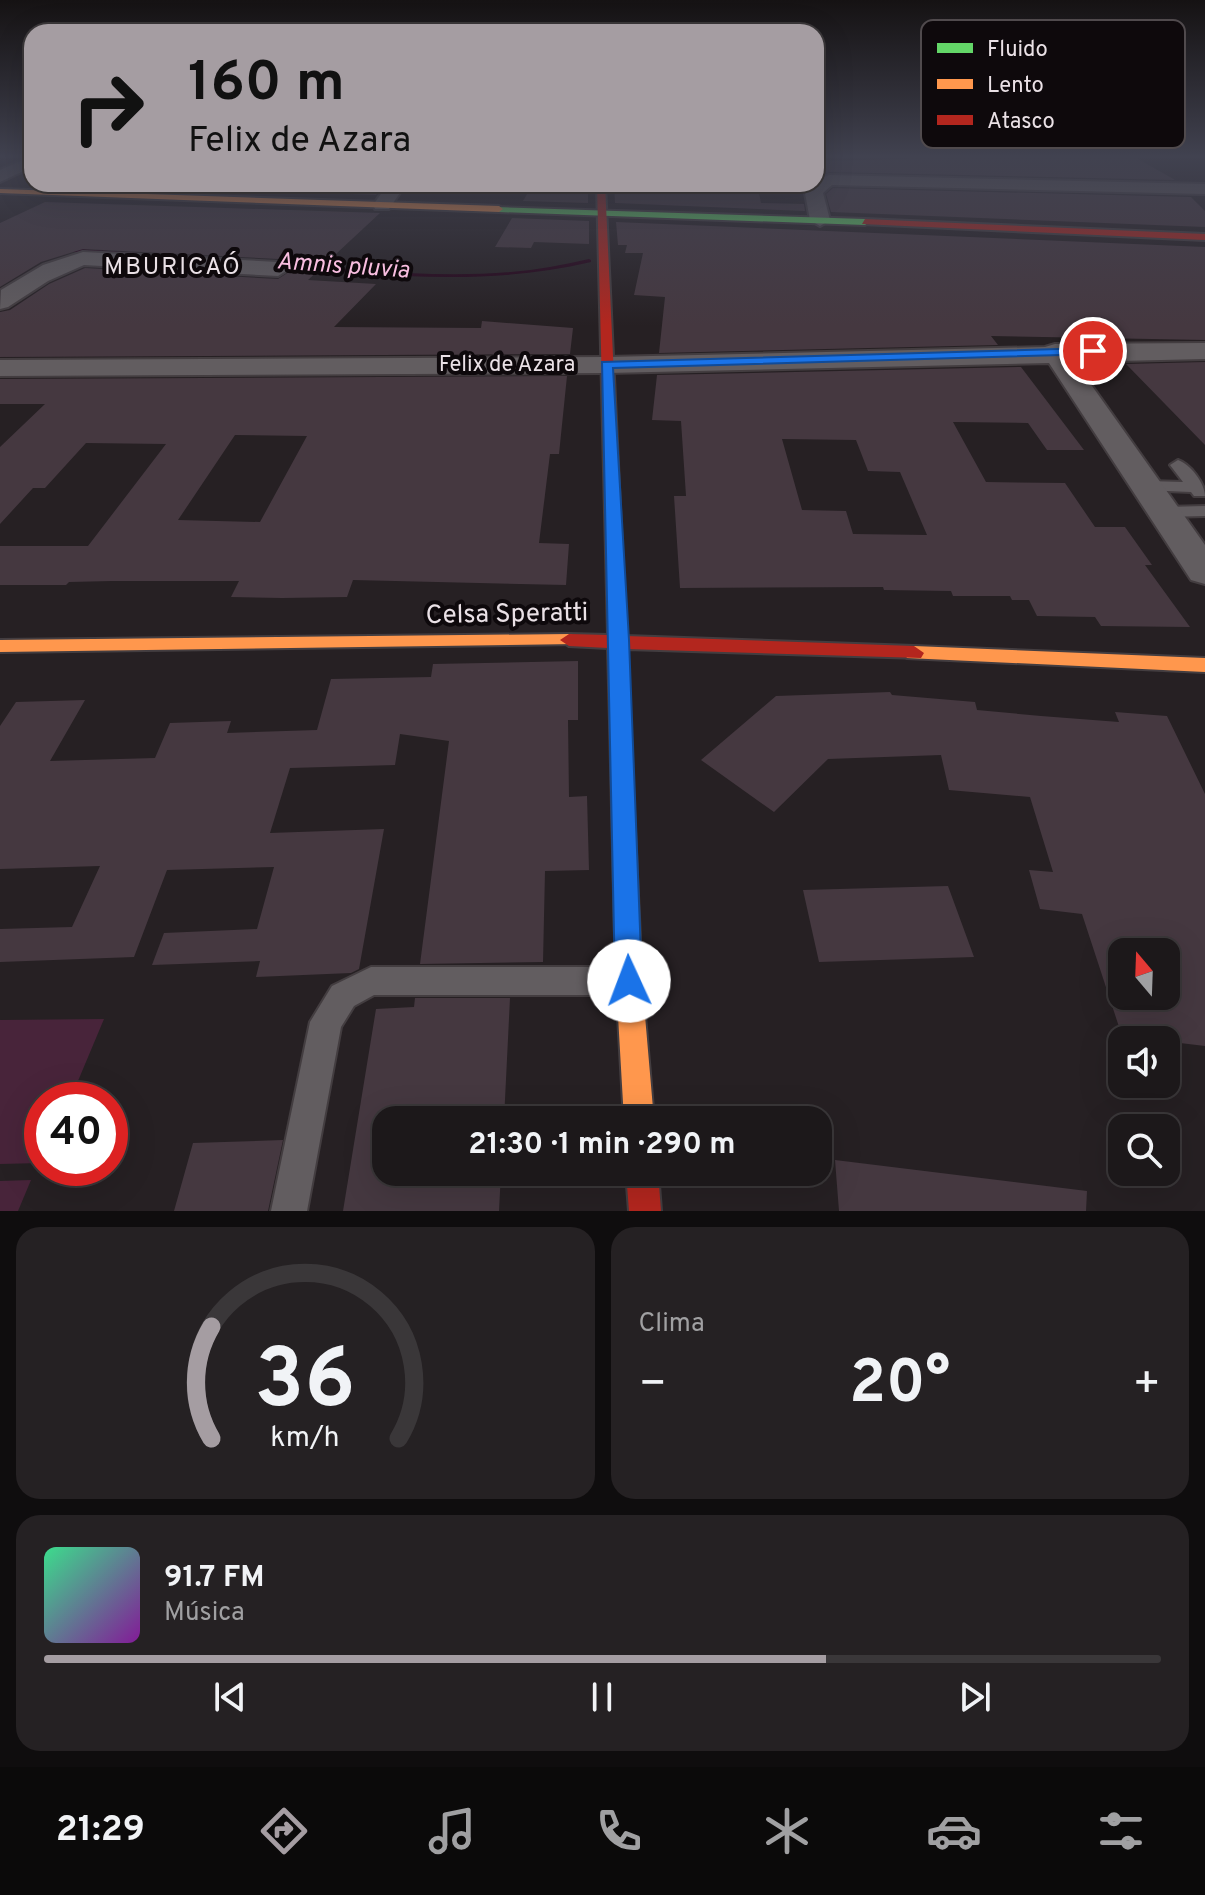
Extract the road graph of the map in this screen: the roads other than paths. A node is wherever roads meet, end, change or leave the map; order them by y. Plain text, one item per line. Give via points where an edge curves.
1 (588, 213) edge
2 (601, 213) junction
3 (818, 213) edge
4 (820, 220) junction
5 (1205, 237) edge
6 (278, 269) dead end
7 (0, 302) edge
8 (1205, 351) edge
9 (1055, 352) junction
10 (607, 365) junction
11 (0, 368) edge
12 (1178, 465) dead end
13 (1201, 492) edge
14 (1156, 499) junction
15 (1205, 511) edge
16 (1205, 572) edge
17 (619, 640) junction
18 (0, 646) edge
19 (1205, 665) edge
20 (629, 981) junction
21 (638, 1106) edge
22 (643, 1186) edge
23 (289, 1211) edge
24 (645, 1211) edge

1 - 2 street
2 - 4 street
2 - 10 street
3 - 4 street
4 - 5 street
6 - 7 street via 96,258 71,261
8 - 9 street, Felix de Azara
9 - 10 street, Felix de Azara
9 - 14 street
10 - 11 street, Felix de Azara
10 - 17 street
12 - 13 lane
13 - 14 lane
14 - 15 lane
14 - 16 street
17 - 18 street, Celsa Speratti
17 - 19 street, Celsa Speratti
17 - 20 street
20 - 21 street
20 - 23 lane via 371,981 343,996 326,1022
22 - 24 street

